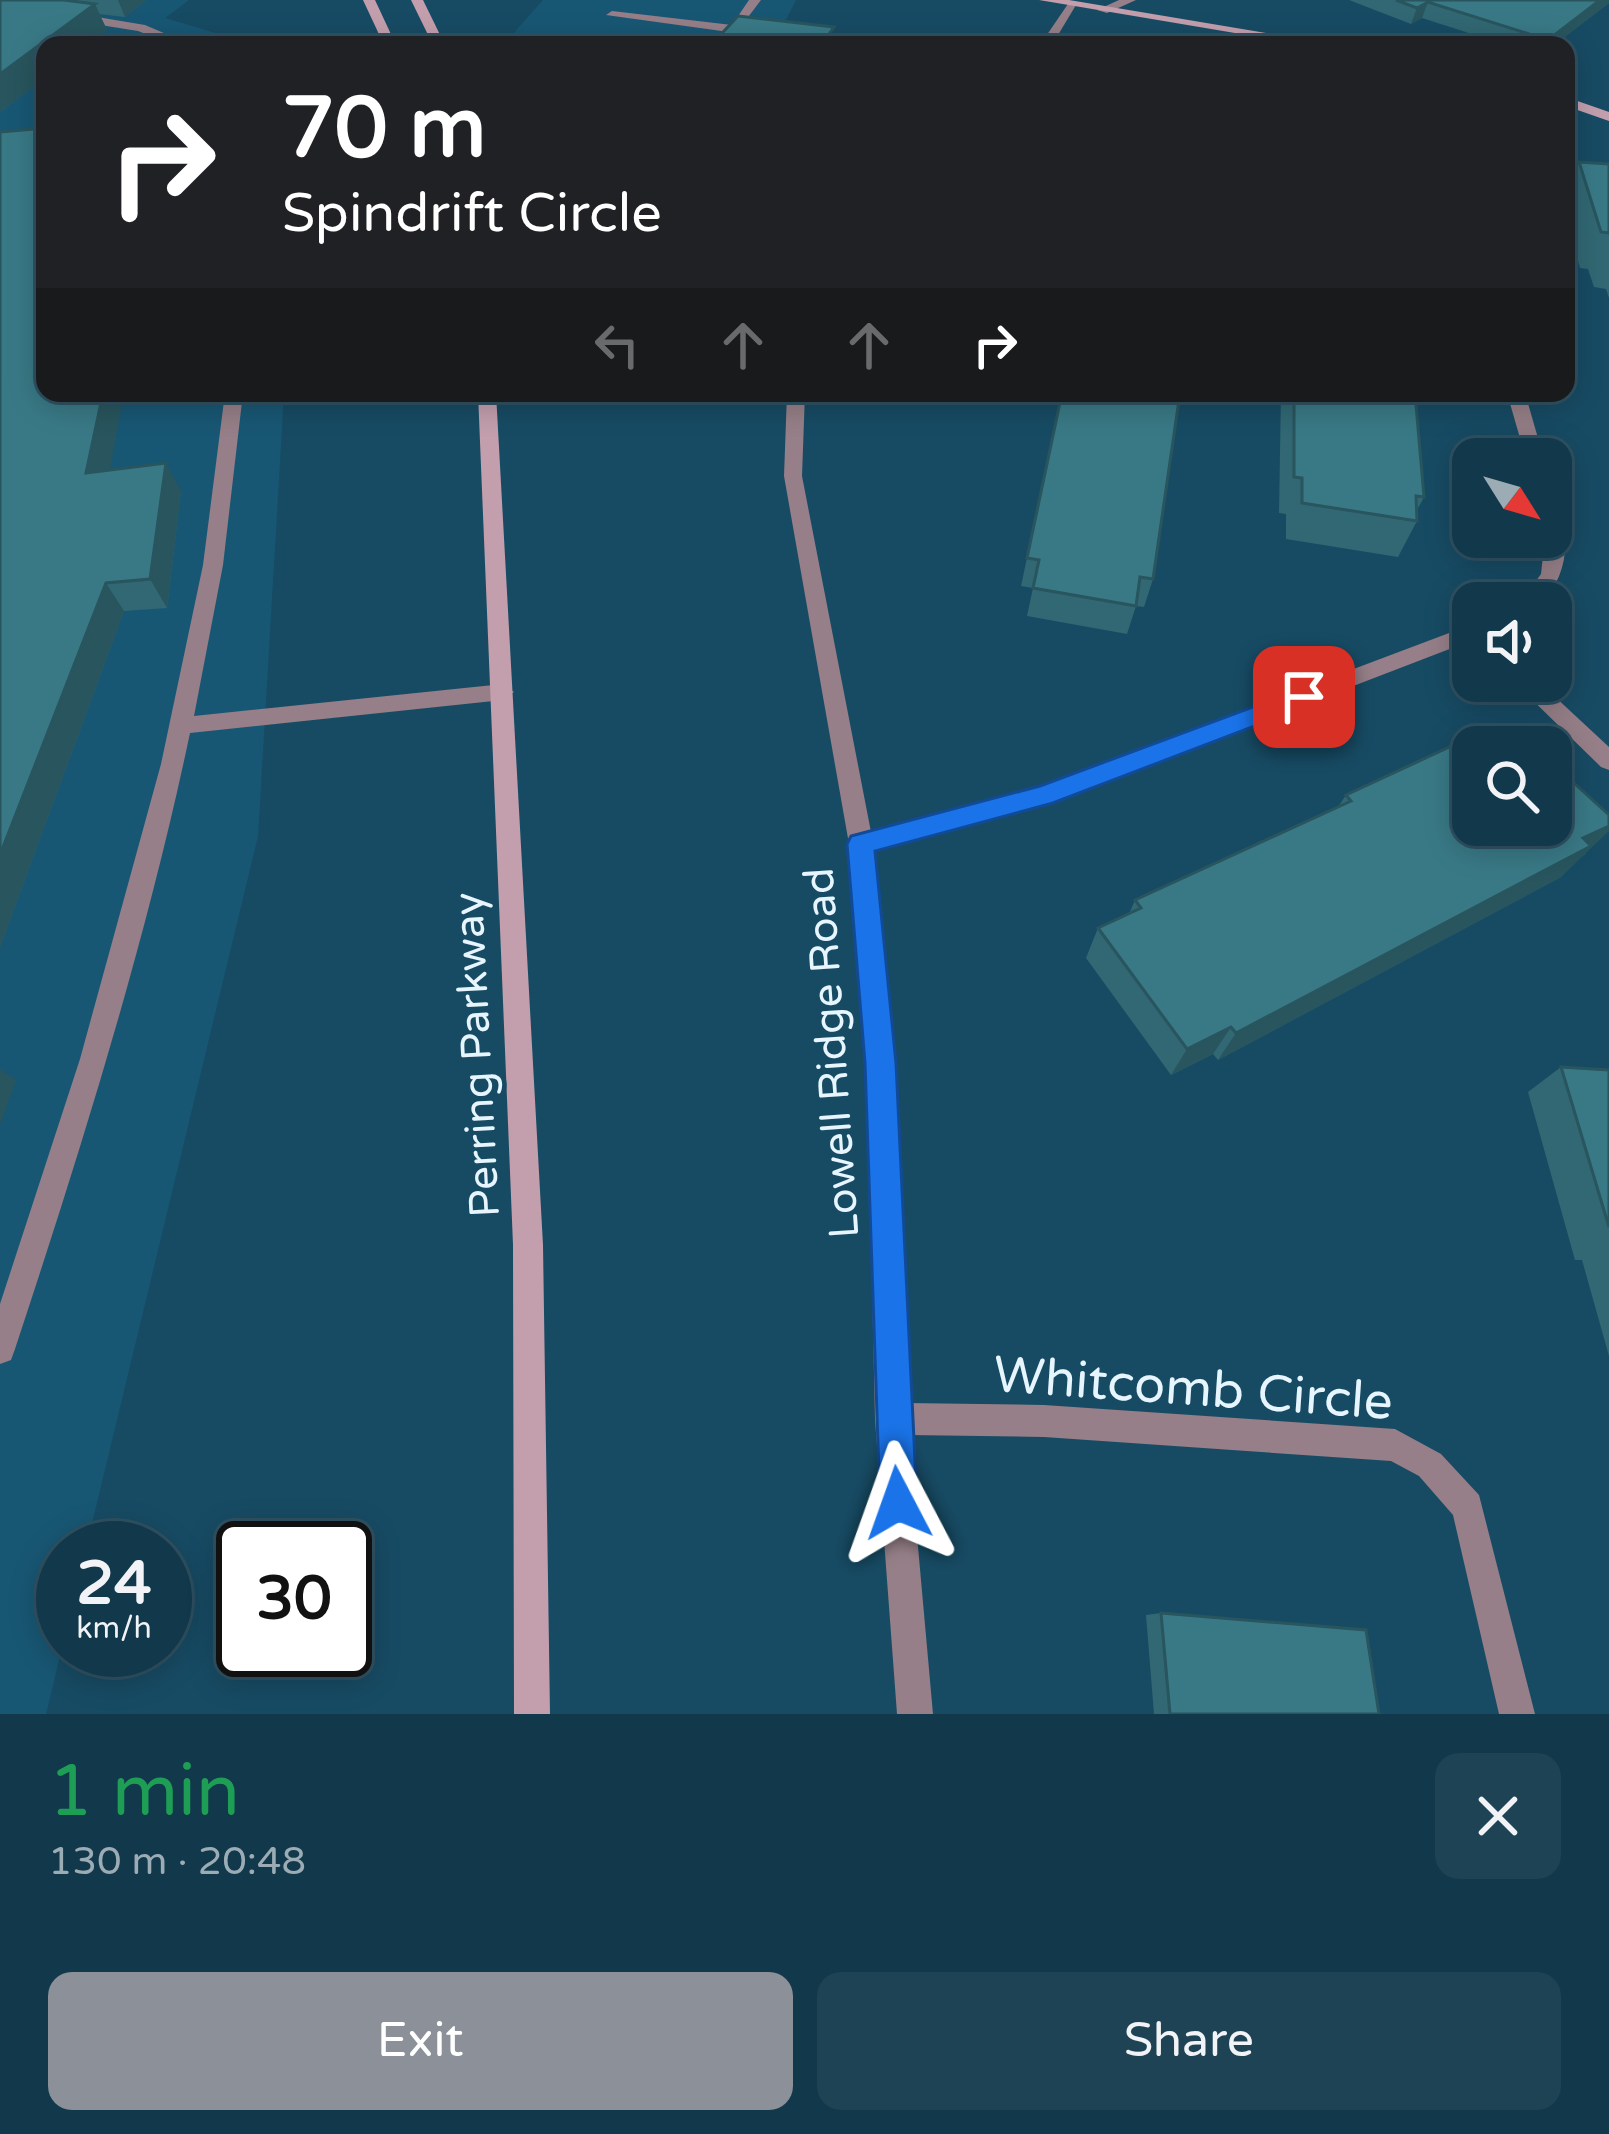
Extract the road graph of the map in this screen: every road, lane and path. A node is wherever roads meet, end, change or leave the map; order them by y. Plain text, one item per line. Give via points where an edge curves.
1 (369, 0) edge
2 (417, 0) edge
3 (623, 0) edge
4 (755, 0) edge
5 (1045, 0) edge
6 (1130, 0) edge
7 (1070, 4) junction
8 (1103, 10) junction
9 (47, 14) edge
10 (162, 36) edge
11 (386, 36) edge
12 (435, 36) edge
13 (1051, 36) edge
14 (1272, 36) edge
15 (1575, 104) edge
16 (1609, 117) edge
17 (233, 402) edge
18 (487, 402) edge
19 (796, 402) edge
20 (1519, 402) edge
21 (1529, 438) edge
22 (1452, 641) edge
23 (503, 692) junction
24 (1546, 702) edge
25 (178, 726) junction
26 (1609, 761) edge
27 (861, 844) junction
28 (0, 1348) edge
29 (892, 1419) junction
30 (532, 1714) edge
31 (915, 1714) edge
32 (1517, 1714) edge

1 - 11 street
2 - 12 street
3 - 4 street via 611,15 736,29
5 - 7 street
6 - 8 street
7 - 8 street
7 - 13 street
8 - 14 street
9 - 10 street
15 - 16 street
17 - 25 street via 213,564
18 - 23 street, Perring Parkway
19 - 27 street, Lowell Ridge Road via 793,476
20 - 21 street
22 - 27 street via 1044,795
23 - 25 street
23 - 30 street, Perring Parkway via 528,1246
24 - 26 street
25 - 28 street via 72,1136
27 - 29 street, Lowell Ridge Road via 880,1063
29 - 31 street, Lowell Ridge Road
29 - 32 street, Whitcomb Circle via 1395,1445 1449,1482 1467,1507

